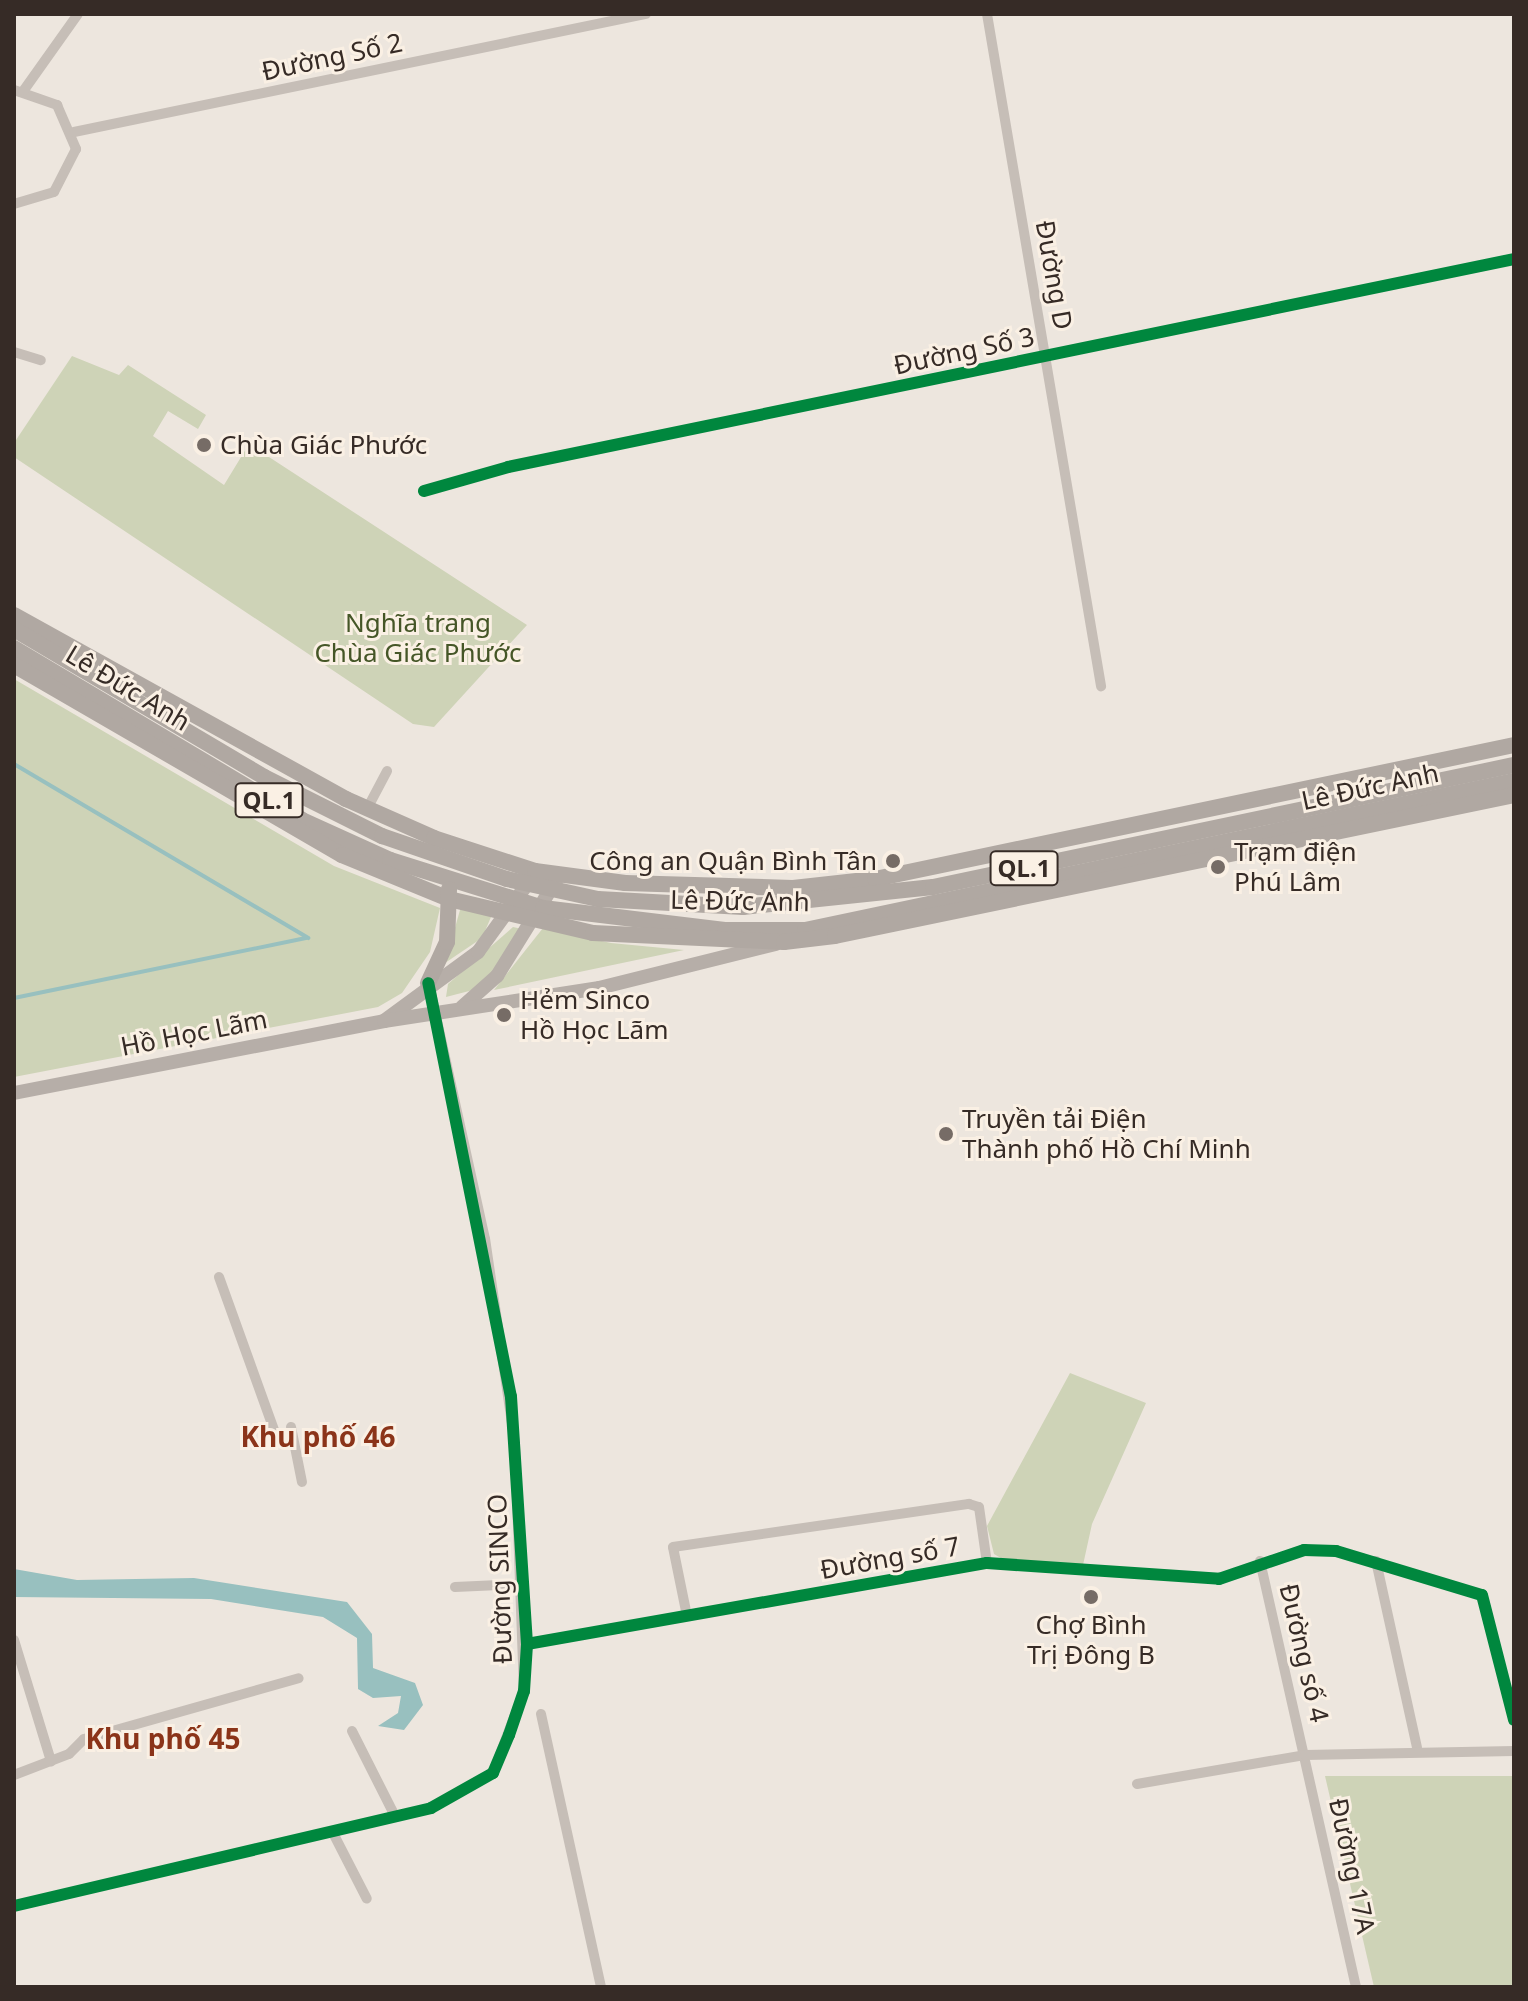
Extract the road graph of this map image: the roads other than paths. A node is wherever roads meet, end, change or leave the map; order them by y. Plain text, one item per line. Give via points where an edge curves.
1 (78, 14) edge
2 (646, 14) edge
3 (987, 14) edge
4 (19, 90) edge
5 (74, 132) junction
6 (14, 204) edge
7 (1514, 259) edge
8 (14, 352) edge
9 (1045, 356) junction
10 (41, 360) dead end
11 (424, 491) dead end
12 (14, 615) edge
13 (14, 629) edge
14 (14, 648) edge
15 (15, 666) edge
16 (1101, 686) dead end
17 (1514, 745) edge
18 (1514, 765) edge
19 (387, 771) dead end
20 (1514, 781) edge
21 (1514, 795) edge
22 (367, 809) junction
23 (532, 878) junction
24 (448, 882) junction
25 (555, 882) junction
26 (449, 899) junction
27 (514, 909) junction
28 (540, 915) junction
29 (805, 930) junction
30 (784, 942) junction
31 (428, 983) junction
32 (462, 1008) junction
33 (438, 1015) junction
34 (384, 1021) junction
35 (14, 1093) edge
36 (219, 1277) dead end
37 (291, 1427) dead end
38 (274, 1430) dead end
39 (302, 1482) dead end
40 (1260, 1561) junction
41 (1376, 1561) junction
42 (987, 1563) junction
43 (523, 1584) junction
44 (455, 1587) dead end
45 (687, 1616) junction
46 (14, 1640) edge
47 (527, 1644) junction
48 (299, 1678) dead end
49 (541, 1714) dead end
50 (1514, 1720) edge
51 (352, 1731) dead end
52 (1417, 1748) junction
53 (1514, 1751) edge
54 (1305, 1755) junction
55 (51, 1761) junction
56 (14, 1775) edge
57 (1137, 1784) dead end
58 (395, 1816) junction
59 (332, 1831) junction
60 (367, 1899) dead end
61 (14, 1906) edge
62 (601, 1987) edge
63 (1356, 1987) edge

1 - 4 street
2 - 5 street, Đường Số 2
3 - 9 street, Đường D
4 - 5 street via 57,105
5 - 6 street via 74,161 63,183 43,198
7 - 9 street, Đường Số 3
8 - 10 street
9 - 11 street, Đường Số 3
9 - 16 street, Đường D
12 - 22 highway, Lê Đức Anh / QL.1
13 - 23 highway, Lê Đức Anh / QL.1 via 348,820
14 - 24 highway, Lê Đức Anh / QL.1 via 302,820
15 - 26 highway, Lê Đức Anh / QL.1 via 342,855
17 - 25 highway, Lê Đức Anh / QL.1 via 875,879 729,888
18 - 25 highway, Lê Đức Anh / QL.1 via 921,888 743,907
19 - 22 street
20 - 29 highway, Lê Đức Anh / QL.1
21 - 30 highway, Lê Đức Anh / QL.1 via 913,923
22 - 23 highway, Lê Đức Anh / QL.1
23 - 25 highway, Lê Đức Anh / QL.1
23 - 27 main road, Hồ Học Lãm
24 - 26 highway
24 - 27 highway, Lê Đức Anh / QL.1
25 - 28 main road, Hồ Học Lãm
26 - 27 highway, Lê Đức Anh / QL.1
26 - 31 highway via 447,942
27 - 28 highway, Lê Đức Anh / QL.1
27 - 31 main road, Hồ Học Lãm via 471,958
28 - 29 highway, Lê Đức Anh / QL.1 via 725,930
28 - 30 highway, Lê Đức Anh / QL.1 via 593,933
28 - 32 main road, Hồ Học Lãm via 497,976
29 - 30 highway
30 - 32 main road, Hồ Học Lãm via 599,988
31 - 33 street, Đường SINCO
31 - 34 main road, Hồ Học Lãm
32 - 33 main road, Hồ Học Lãm
33 - 34 main road, Hồ Học Lãm
33 - 43 street, Đường SINCO via 511,1397
34 - 35 main road, Hồ Học Lãm
36 - 38 street
37 - 39 street
40 - 41 street, Đường số 7 via 1304,1550
40 - 42 street, Đường số 7 via 1219,1579
40 - 54 street, Đường số 4
41 - 50 street via 1482,1595
41 - 52 street
42 - 45 street, Đường số 7
42 - 45 street via 979,1507 969,1504 673,1547
43 - 44 street
43 - 47 street, Đường SINCO
45 - 47 street, Đường số 7
46 - 55 street
47 - 58 street, Đường SINCO via 524,1691 493,1773 431,1808
48 - 55 street via 84,1739
49 - 62 street
51 - 58 street
52 - 53 street
52 - 54 street
54 - 57 street
54 - 63 street, Đường 17A
55 - 56 street
58 - 59 street, Đường SINCO
59 - 60 street
59 - 61 street, Đường SINCO

